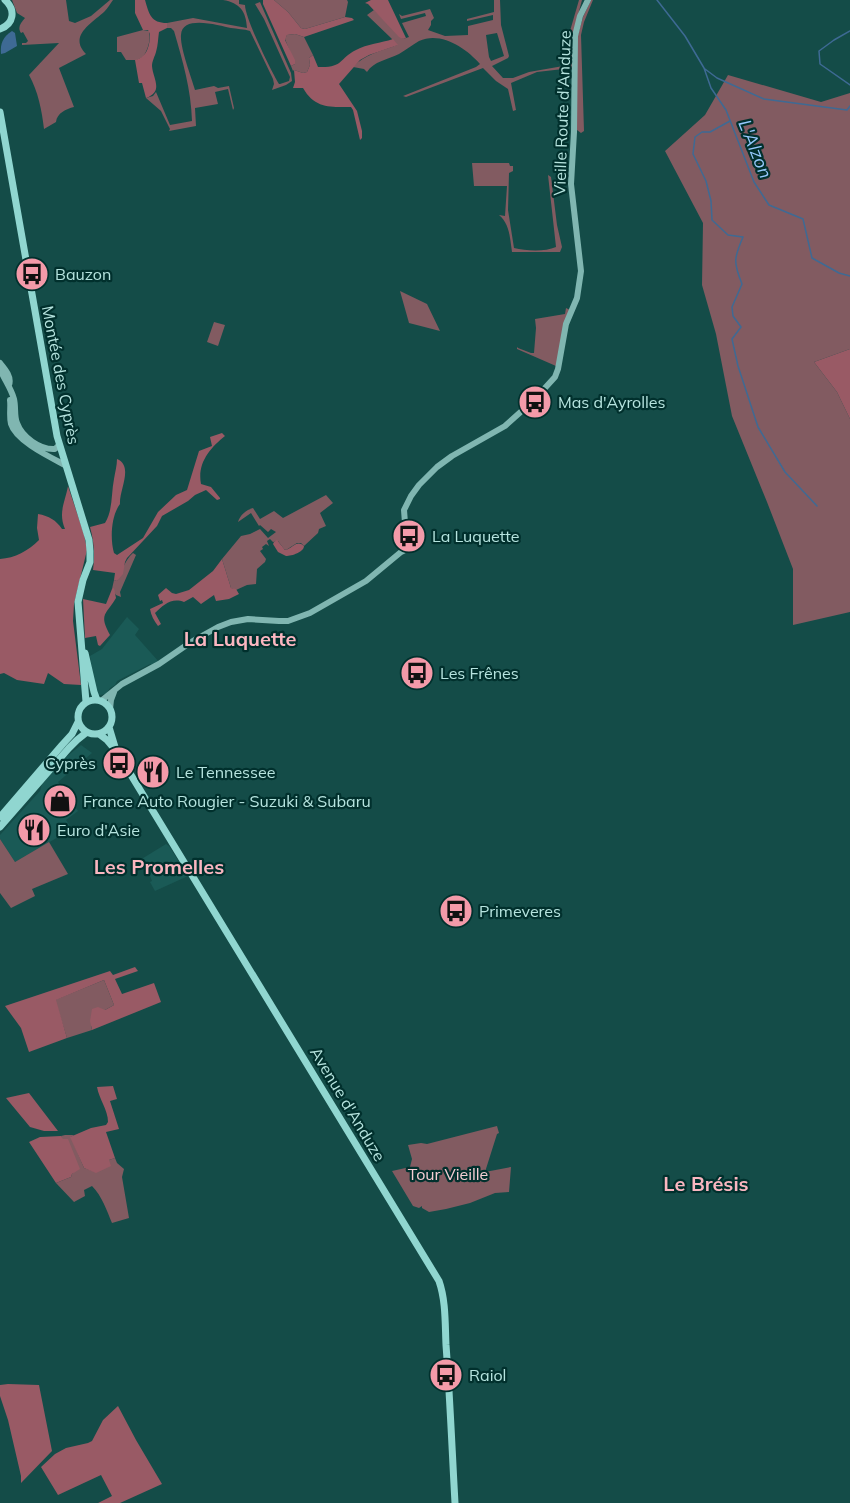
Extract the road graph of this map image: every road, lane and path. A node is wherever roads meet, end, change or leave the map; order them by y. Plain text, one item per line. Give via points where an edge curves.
1 (5, 0) edge
2 (588, 0) edge
3 (0, 29) edge
4 (0, 112) edge
5 (0, 363) edge
6 (0, 369) edge
7 (9, 388) junction
8 (59, 445) junction
9 (65, 465) junction
10 (81, 640) junction
11 (116, 689) junction
12 (99, 700) junction
13 (86, 702) junction
14 (110, 708) junction
15 (78, 722) junction
16 (109, 727) junction
17 (87, 732) junction
18 (99, 734) junction
19 (117, 752) junction
20 (0, 817) edge
21 (0, 827) edge
22 (455, 1503) edge

1 - 3 main road via 12,9 12,17
2 - 11 street, Vieille Route d'Anduze via 575,36 574,68 571,184 580,284 564,330 558,372 512,420 452,456 419,485 404,510 407,549 366,581 293,620 248,619 225,624
4 - 8 main road, Montée des Cyprès
5 - 7 street via 9,378
6 - 7 street
7 - 8 street via 16,422 22,431 43,447 55,449
7 - 9 street via 11,425 16,432
8 - 9 main road, Montée des Cyprès
9 - 10 main road, Montée des Cyprès via 90,551 78,602
10 - 12 main road, Montée des Cyprès
10 - 13 main road, Montée des Cyprès
11 - 12 street
11 - 14 street
12 - 13 main road
12 - 14 main road
13 - 15 main road
14 - 16 main road
15 - 17 main road
15 - 20 main road
16 - 18 main road
16 - 19 main road, Avenue d'Anduze
17 - 18 main road
17 - 21 main road
18 - 19 main road, Avenue d'Anduze
19 - 22 main road, Avenue d'Anduze via 439,1281 449,1374

